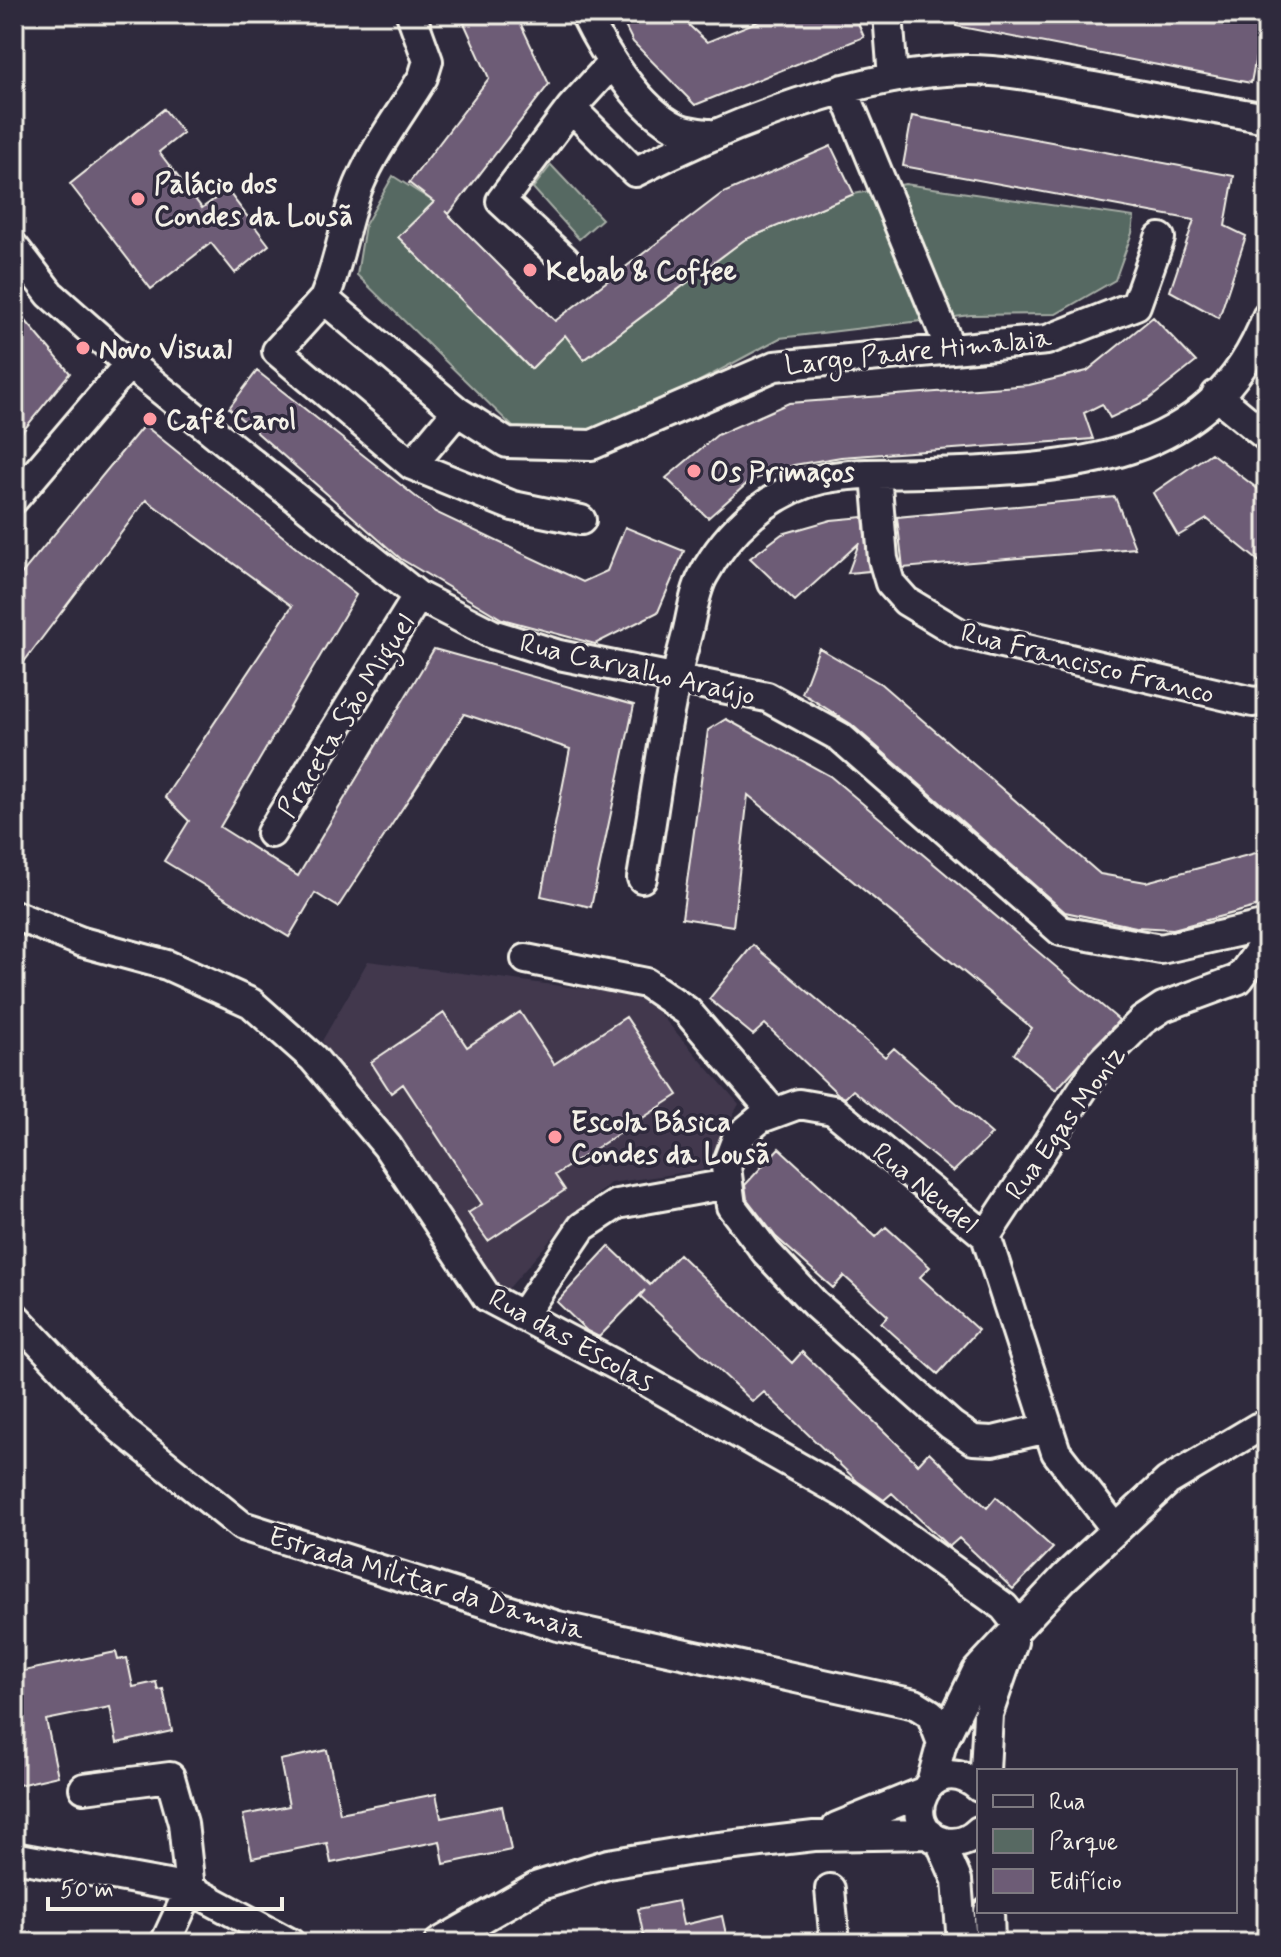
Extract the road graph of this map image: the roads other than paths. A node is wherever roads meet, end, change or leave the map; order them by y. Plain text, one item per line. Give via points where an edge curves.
1 (411, 14) edge
2 (585, 14) edge
3 (888, 14) edge
4 (612, 63) junction
5 (893, 78) junction
6 (843, 89) junction
7 (571, 108) junction
8 (1267, 118) edge
9 (709, 134) junction
10 (1160, 238) dead end
11 (14, 247) edge
12 (565, 260) dead end
13 (324, 299) junction
14 (1267, 317) edge
15 (950, 348) junction
16 (129, 364) junction
17 (1216, 395) junction
18 (457, 411) junction
19 (1267, 437) edge
20 (412, 465) junction
21 (876, 474) junction
22 (14, 499) edge
23 (581, 520) dead end
24 (418, 596) junction
25 (675, 676) junction
26 (1267, 700) edge
27 (271, 833) dead end
28 (642, 878) dead end
29 (14, 915) edge
30 (1267, 925) edge
31 (1267, 940) edge
32 (526, 959) dead end
33 (774, 1113) junction
34 (728, 1184) junction
35 (986, 1236) junction
36 (14, 1316) edge
37 (522, 1316) junction
38 (1267, 1426) edge
39 (1048, 1428) junction
40 (1115, 1528) junction
41 (1019, 1626) junction
42 (942, 1743) junction
43 (985, 1769) edge
44 (977, 1786) edge
45 (84, 1788) dead end
46 (927, 1788) junction
47 (977, 1832) edge
48 (814, 1836) junction
49 (935, 1838) junction
50 (14, 1857) edge
51 (190, 1889) junction
52 (830, 1889) dead end
53 (989, 1913) edge
54 (490, 1916) junction
55 (165, 1943) edge
56 (290, 1943) edge
57 (439, 1943) edge
58 (474, 1943) edge
59 (835, 1943) edge
60 (962, 1943) edge
61 (990, 1943) edge

1 - 13 street via 428,61 361,181
2 - 4 street
3 - 5 street
4 - 7 street
4 - 9 street via 659,115 679,129
5 - 6 street
5 - 8 street via 967,70 1010,72
6 - 9 street
6 - 15 street
7 - 9 street via 635,172
7 - 12 street via 501,201
10 - 15 street, Largo Padre Himalaia via 1136,305 1047,340
11 - 16 street, Rua Carvalho Araújo via 50,294
13 - 18 street, Largo Padre Himalaia
13 - 20 street via 277,351
14 - 17 street via 1254,351
15 - 18 street, Largo Padre Himalaia via 775,366 592,445 507,443
16 - 22 street
16 - 24 street, Rua Carvalho Araújo
17 - 19 street
17 - 21 street via 1156,438 1096,461 1033,470
18 - 20 street
20 - 23 street via 513,506
21 - 25 street via 820,479 747,518 702,578
21 - 26 street, Rua Francisco Franco via 890,583 906,601 959,633 1253,702
24 - 25 street, Rua Carvalho Araújo via 492,634 559,655
24 - 27 street, Praceta São Miguel
25 - 28 street
25 - 30 street, Rua Carvalho Araújo via 767,697 840,737 1061,931 1161,949
29 - 37 street, Rua das Escolas via 82,942 167,965 251,1003 313,1058 387,1146 487,1297
31 - 35 street, Rua Egas Moniz via 1239,979 1163,1007 1100,1063
32 - 33 street via 646,983 687,1011
33 - 34 street, Rua Neudel via 737,1138 726,1167
33 - 35 street, Rua Neudel via 799,1104 833,1110
34 - 37 street via 617,1204 582,1227
34 - 39 street, Rua Neudel via 731,1206 766,1252 815,1304 951,1425 973,1440 993,1441
35 - 39 street, Rua Neudel
36 - 42 street, Estrada Militar da Damaia via 122,1430 242,1526 558,1626 915,1704 931,1714
37 - 41 street, Rua das Escolas via 851,1497 1004,1607
38 - 40 street via 1168,1481
39 - 40 street, Rua Neudel via 1056,1452
40 - 41 street
41 - 42 street via 977,1671
41 - 43 street via 988,1714
42 - 46 street
44 - 46 street via 961,1776 940,1777
45 - 51 street via 170,1777 183,1823
46 - 48 street
46 - 49 street via 920,1814
47 - 49 street via 962,1842
48 - 49 street
48 - 54 street via 608,1864 538,1886
49 - 60 street via 957,1880
50 - 51 street
51 - 55 street
51 - 56 street
52 - 59 street
53 - 61 street
54 - 57 street
54 - 58 street

